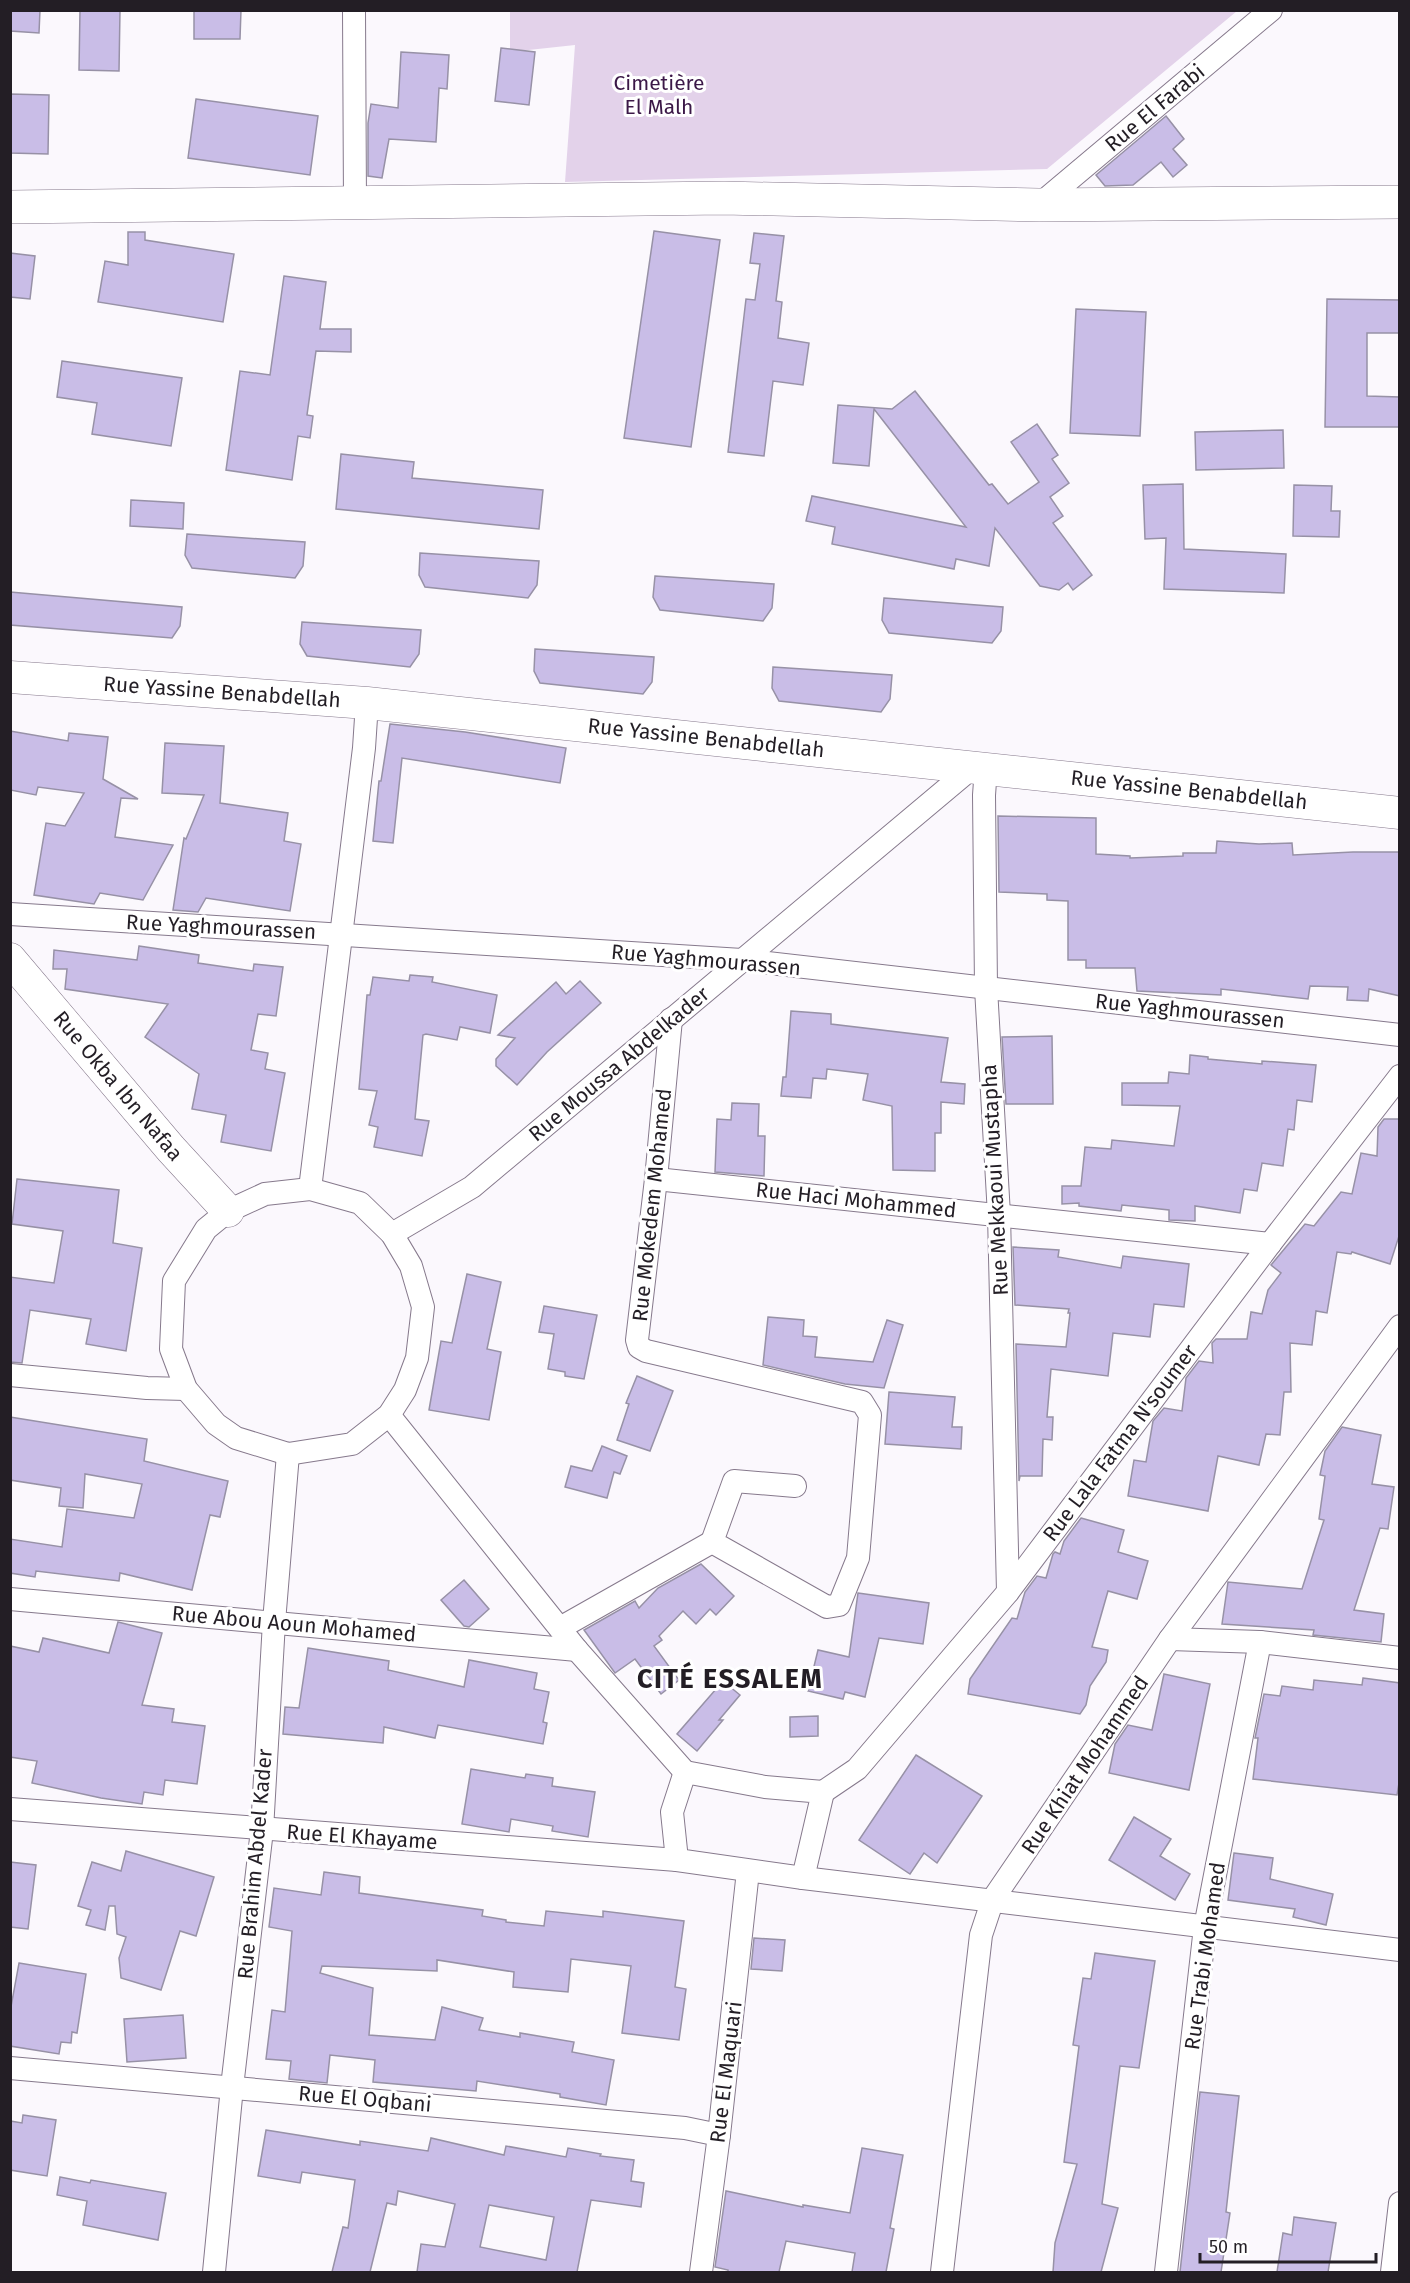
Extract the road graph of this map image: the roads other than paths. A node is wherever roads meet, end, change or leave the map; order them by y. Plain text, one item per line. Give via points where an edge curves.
1 (354, 10) edge
2 (1271, 10) edge
3 (1400, 202) edge
4 (356, 204) junction
5 (1039, 205) junction
6 (10, 207) edge
7 (10, 677) edge
8 (367, 703) junction
9 (980, 767) junction
10 (1400, 813) edge
11 (10, 914) edge
12 (342, 934) junction
13 (10, 959) edge
14 (742, 960) junction
15 (986, 988) junction
16 (671, 1019) junction
17 (1400, 1035) edge
18 (1400, 1076) edge
19 (656, 1179) junction
20 (310, 1190) junction
21 (228, 1211) junction
22 (999, 1215) junction
23 (392, 1234) junction
24 (1270, 1244) junction
25 (1400, 1326) edge
26 (10, 1375) edge
27 (186, 1389) junction
28 (388, 1415) junction
29 (288, 1454) junction
30 (795, 1486) dead end
31 (712, 1542) junction
32 (1008, 1592) junction
33 (10, 1599) edge
34 (274, 1622) junction
35 (560, 1628) junction
36 (1170, 1639) junction
37 (1260, 1642) junction
38 (577, 1650) junction
39 (1400, 1658) edge
40 (685, 1772) junction
41 (823, 1792) junction
42 (10, 1809) edge
43 (262, 1830) junction
44 (677, 1860) junction
45 (748, 1871) junction
46 (803, 1878) junction
47 (993, 1899) junction
48 (1205, 1927) junction
49 (1400, 1950) edge
50 (10, 2068) edge
51 (232, 2087) junction
52 (719, 2135) junction
53 (1400, 2203) edge
54 (214, 2272) edge
55 (701, 2272) edge
56 (942, 2272) edge
57 (1166, 2272) edge
58 (1392, 2272) edge

1 - 4 street
2 - 5 street, Rue El Farabi
3 - 5 main road
4 - 5 main road via 724,198
4 - 6 main road
7 - 8 street, Rue Yassine Benabdellah
8 - 9 street, Rue Yassine Benabdellah
8 - 12 street
9 - 10 street, Rue Yassine Benabdellah
9 - 14 street, Rue Moussa Abdelkader
9 - 15 street, Rue Mekkaoui Mustapha via 984,795
11 - 12 street, Rue Yaghmourassen
12 - 14 street, Rue Yaghmourassen
12 - 20 street
13 - 21 street, Rue Okba Ibn Nafaa
14 - 15 street, Rue Yaghmourassen
14 - 16 street, Rue Moussa Abdelkader
15 - 17 street, Rue Yaghmourassen
15 - 22 street, Rue Mekkaoui Mustapha
16 - 19 street, Rue Mokedem Mohamed
16 - 23 street, Rue Moussa Abdelkader via 472,1187
18 - 24 street, Rue Lala Fatma N'soumer
19 - 22 street, Rue Haci Mohammed
19 - 31 street, Rue Mokedem Mohamed via 639,1347 862,1402 870,1415 858,1558 839,1605 827,1607
20 - 21 street via 265,1194
20 - 23 street via 360,1203
21 - 27 street via 206,1229 174,1281 171,1349
22 - 24 street, Rue Haci Mohammed
22 - 32 street, Rue Mekkaoui Mustapha
23 - 28 street via 411,1266 423,1307 417,1358 405,1390
24 - 32 street, Rue Lala Fatma N'soumer
25 - 36 street, Rue Khiat Mohammed
26 - 27 street
27 - 29 street via 216,1424 236,1438
28 - 29 street via 352,1444
28 - 35 street
29 - 34 street, Rue Brahim Abdel Kader
30 - 31 street via 734,1480
31 - 35 street
32 - 41 street, Rue Lala Fatma N'soumer via 857,1769
33 - 34 street, Rue Abou Aoun Mohamed
34 - 38 street, Rue Abou Aoun Mohamed
34 - 43 street, Rue Brahim Abdel Kader
35 - 38 street
36 - 37 street
36 - 47 street, Rue Khiat Mohammed
37 - 39 street
37 - 48 street, Rue Trabi Mohamed
38 - 40 street
40 - 41 street
40 - 44 street via 672,1812
41 - 46 street
42 - 43 street, Rue El Khayame
43 - 44 street, Rue El Khayame
43 - 51 street, Rue Brahim Abdel Kader
44 - 45 street, Rue El Khayame
45 - 46 street, Rue El Khayame
45 - 52 street, Rue El Maquari
46 - 47 street, Rue El Khayame
47 - 48 street, Rue El Khayame
47 - 56 street, Rue Khiat Mohammed via 981,1935
48 - 49 street, Rue El Khayame
48 - 57 street, Rue Trabi Mohamed
50 - 51 street, Rue El Oqbani
51 - 52 street, Rue El Oqbani via 685,2128
51 - 54 street, Rue Brahim Abdel Kader
52 - 55 street, Rue El Maquari
53 - 58 street

